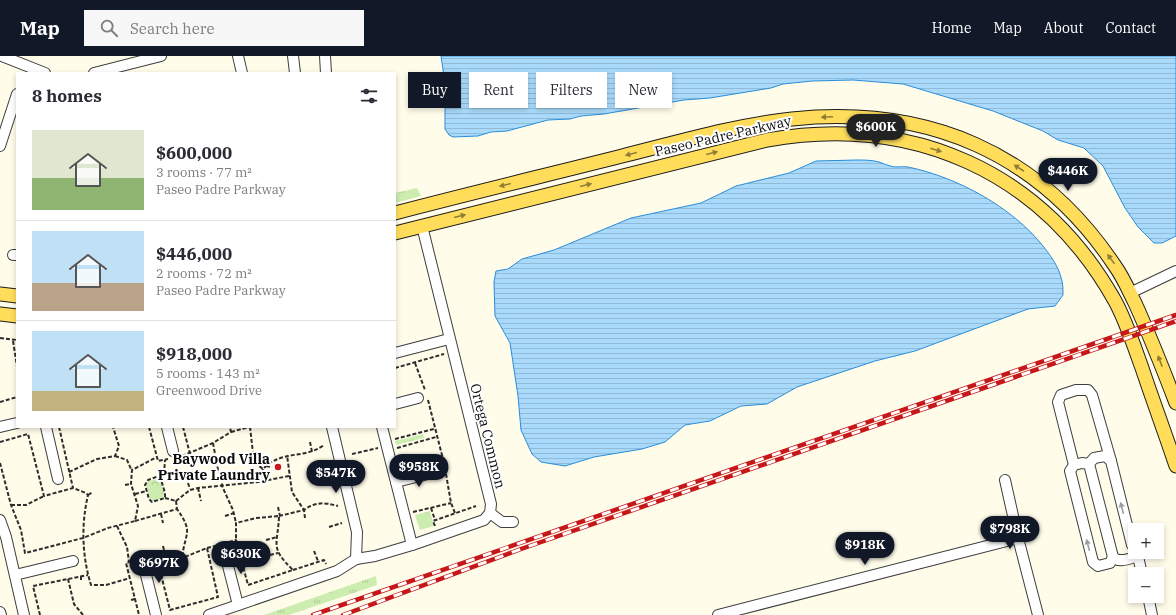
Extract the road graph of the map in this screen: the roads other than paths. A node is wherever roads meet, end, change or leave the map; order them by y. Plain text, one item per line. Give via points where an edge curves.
1 (2, 56) edge
2 (161, 56) edge
3 (238, 56) edge
4 (294, 56) edge
5 (325, 56) edge
6 (25, 70) edge
7 (38, 72) edge
8 (98, 72) edge
9 (242, 72) edge
10 (295, 72) edge
11 (326, 72) edge
12 (16, 97) edge
13 (0, 146) edge
14 (396, 213) edge
15 (422, 226) junction
16 (396, 233) edge
17 (1176, 271) edge
18 (1130, 293) junction
19 (0, 294) edge
20 (16, 296) edge
21 (0, 314) edge
22 (16, 316) edge
23 (445, 340) junction
24 (396, 353) edge
25 (418, 398) dead end
26 (1176, 403) edge
27 (396, 404) edge
28 (16, 423) edge
29 (0, 428) edge
30 (46, 428) edge
31 (166, 428) edge
32 (332, 428) edge
33 (382, 428) edge
34 (177, 454) road end
35 (1111, 461) junction
36 (1089, 464) junction
37 (1074, 465) junction
38 (1176, 466) edge
39 (436, 472) dead end
40 (58, 479) dead end
41 (1005, 480) dead end
42 (396, 482) junction
43 (490, 513) junction
44 (0, 520) edge
45 (513, 522) dead end
46 (1128, 525) edge
47 (1018, 538) junction
48 (412, 545) junction
49 (219, 548) road end
50 (1128, 556) edge
51 (1113, 557) junction
52 (142, 559) dead end
53 (356, 559) junction
54 (73, 561) dead end
55 (15, 575) junction
56 (1149, 603) edge
57 (238, 605) junction
58 (0, 612) edge
59 (1, 615) edge
60 (24, 615) edge
61 (156, 615) edge
62 (210, 615) edge
63 (718, 615) edge
64 (1038, 615) edge
65 (1152, 615) edge

1 - 6 street
2 - 8 street
3 - 9 street
4 - 10 street
5 - 11 street
6 - 7 street
12 - 13 street
18 -> 14 main road, Paseo Padre Parkway via 1117,268 1082,224 1051,193 1023,171 994,152 962,138 899,122 865,117 791,119 745,127
15 - 16 main road, Paseo Padre Parkway
15 - 23 street, Ortega Common
15 -> 38 main road, Paseo Padre Parkway via 793,135 848,133 886,136 942,151 975,165 1027,197 1068,235 1089,261 1116,302 1135,348
17 - 18 street
26 -> 18 main road, Paseo Padre Parkway via 1153,341
19 - 20 main road
21 - 22 main road
23 - 24 street
23 - 43 street, Ortega Common via 491,504
25 - 27 street
28 - 29 street
30 - 40 street
31 - 34 street
32 - 53 street via 357,532
33 - 42 street
35 - 36 street via 1105,456 1094,458
35 - 37 street via 1092,395 1088,390 1076,390 1061,395 1058,402
46 -> 35 street
36 - 37 street
36 - 51 street
51 -> 37 street via 1110,563 1098,566 1093,562 1070,471
39 - 42 street
41 - 47 street
42 - 48 street
43 - 45 street via 502,522
43 - 48 street via 484,520
44 - 55 street
47 - 63 street
47 - 64 street
48 - 53 street
49 - 57 street
50 - 51 street via 1121,560 1115,560
52 - 61 street
53 - 57 street via 337,570
54 - 55 street
55 - 60 street
56 - 65 street
57 - 62 street
58 - 59 street

